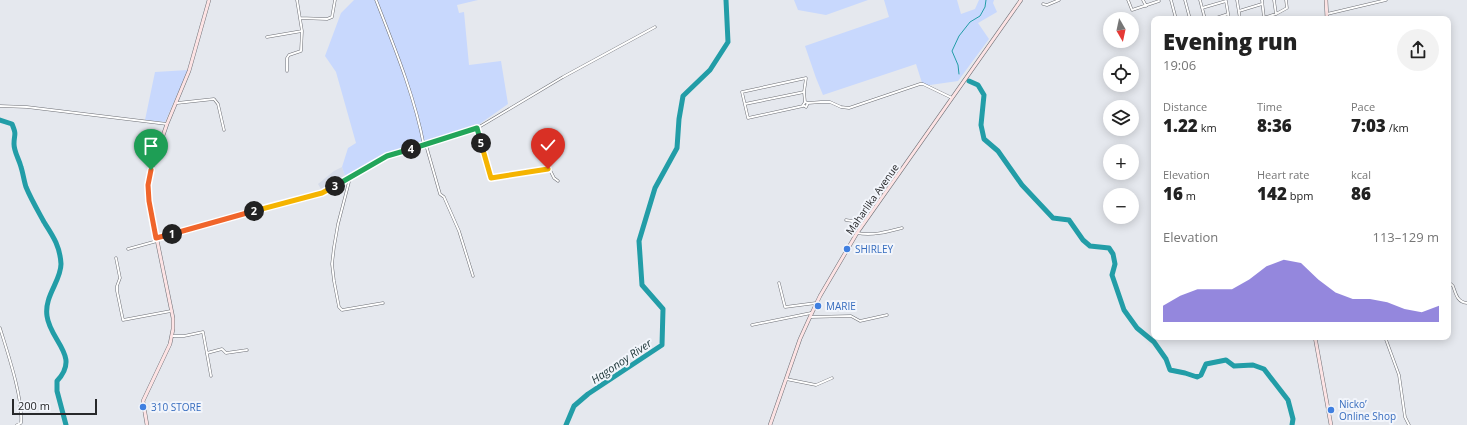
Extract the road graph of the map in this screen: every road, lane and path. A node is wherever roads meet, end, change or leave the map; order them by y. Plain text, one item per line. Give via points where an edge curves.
1 (209, 0) edge
2 (297, 0) edge
3 (335, 0) edge
4 (376, 0) edge
5 (1021, 0) edge
6 (1058, 0) edge
7 (1128, 0) edge
8 (1143, 0) edge
9 (1171, 0) edge
10 (1185, 0) edge
11 (1200, 0) edge
12 (1226, 0) edge
13 (1237, 0) edge
14 (1262, 0) edge
15 (1274, 0) edge
16 (1286, 0) edge
17 (1326, 0) edge
18 (1386, 0) edge
19 (1159, 1) dead end
20 (1043, 4) dead end
21 (1262, 4) junction
22 (1146, 6) junction
23 (1202, 8) junction
24 (1239, 11) junction
25 (1228, 14) joint
26 (1276, 14) junction
27 (1327, 14) joint
28 (1175, 16) edge
29 (1189, 16) edge
30 (1204, 16) edge
31 (1222, 16) edge
32 (1240, 16) edge
33 (1264, 16) edge
34 (1270, 16) edge
35 (300, 18) junction
36 (655, 27) dead end
37 (302, 31) junction
38 (267, 37) dead end
39 (287, 71) dead end
40 (804, 92) junction
41 (952, 98) junction
42 (805, 102) junction
43 (176, 103) junction
44 (808, 103) junction
45 (745, 104) junction
46 (0, 106) edge
47 (803, 106) junction
48 (167, 124) junction
49 (477, 128) junction
50 (224, 130) dead end
51 (425, 145) junction
52 (350, 178) junction
53 (558, 181) dead end
54 (846, 220) dead end
55 (864, 223) junction
56 (902, 228) dead end
57 (857, 233) junction
58 (157, 239) junction
59 (128, 249) dead end
60 (116, 258) dead end
61 (473, 276) dead end
62 (779, 283) dead end
63 (1451, 284) edge
64 (383, 303) dead end
65 (817, 303) junction
66 (1467, 303) edge
67 (171, 311) junction
68 (812, 313) junction
69 (887, 315) dead end
70 (810, 318) junction
71 (752, 325) dead end
72 (0, 328) edge
73 (172, 336) junction
74 (1316, 340) edge
75 (1386, 340) edge
76 (247, 350) dead end
77 (207, 353) junction
78 (211, 376) dead end
79 (832, 378) dead end
80 (786, 379) junction
81 (18, 425) edge
82 (147, 425) edge
83 (770, 425) edge
84 (1330, 425) edge
85 (1409, 425) edge

1 - 43 main road via 189,71
2 - 35 street
3 - 35 street via 330,18
4 - 51 street via 412,100
5 - 41 main road, Maharlika Avenue
6 - 20 street
7 - 22 street via 1132,10
8 - 22 street
9 - 28 street
10 - 29 street
11 - 23 street
12 - 23 street
12 - 25 street
13 - 24 street
14 - 21 street
15 - 26 street
16 - 26 street via 1287,8
17 - 27 main road
18 - 27 street
19 - 22 street
21 - 24 street
21 - 33 street
23 - 30 street
24 - 32 street
25 - 31 street
26 - 34 street
35 - 37 street
36 - 49 street
37 - 38 street
37 - 39 street via 301,51 287,58
40 - 42 street
40 - 45 street
40 - 45 street via 806,78 742,92
41 - 44 street via 920,84 850,108 821,102
41 - 55 main road, Maharlika Avenue
42 - 44 street
42 - 47 street
43 - 48 main road
43 - 50 street via 214,99 218,104
44 - 47 street via 806,107
45 - 47 street via 748,118
46 - 48 street
48 - 58 main road via 148,185
49 - 51 street
49 - 53 street via 491,178 548,169
51 - 52 street via 387,156
51 - 61 street via 440,194 459,231
52 - 58 street via 322,193
52 - 64 street via 338,224 332,264 339,307 342,310
54 - 55 street
55 - 57 main road, Maharlika Avenue
56 - 57 street via 882,233
57 - 65 main road, Maharlika Avenue
58 - 59 street
58 - 67 main road
60 - 67 street via 120,278 117,291 123,320
62 - 65 street via 785,307
63 - 66 street via 1458,300
65 - 68 main road, Maharlika Avenue
67 - 73 main road
68 - 70 main road, Maharlika Avenue
68 - 71 street
69 - 70 street via 860,321 851,316
70 - 80 main road, Maharlika Avenue
72 - 81 street via 19,398 22,418 21,424
73 - 77 street via 203,332
73 - 82 main road via 144,401
74 - 84 main road
75 - 85 street via 1399,375 1405,417
76 - 77 street via 226,353 222,348
77 - 78 street
79 - 80 street via 816,385
80 - 83 main road, Maharlika Avenue

